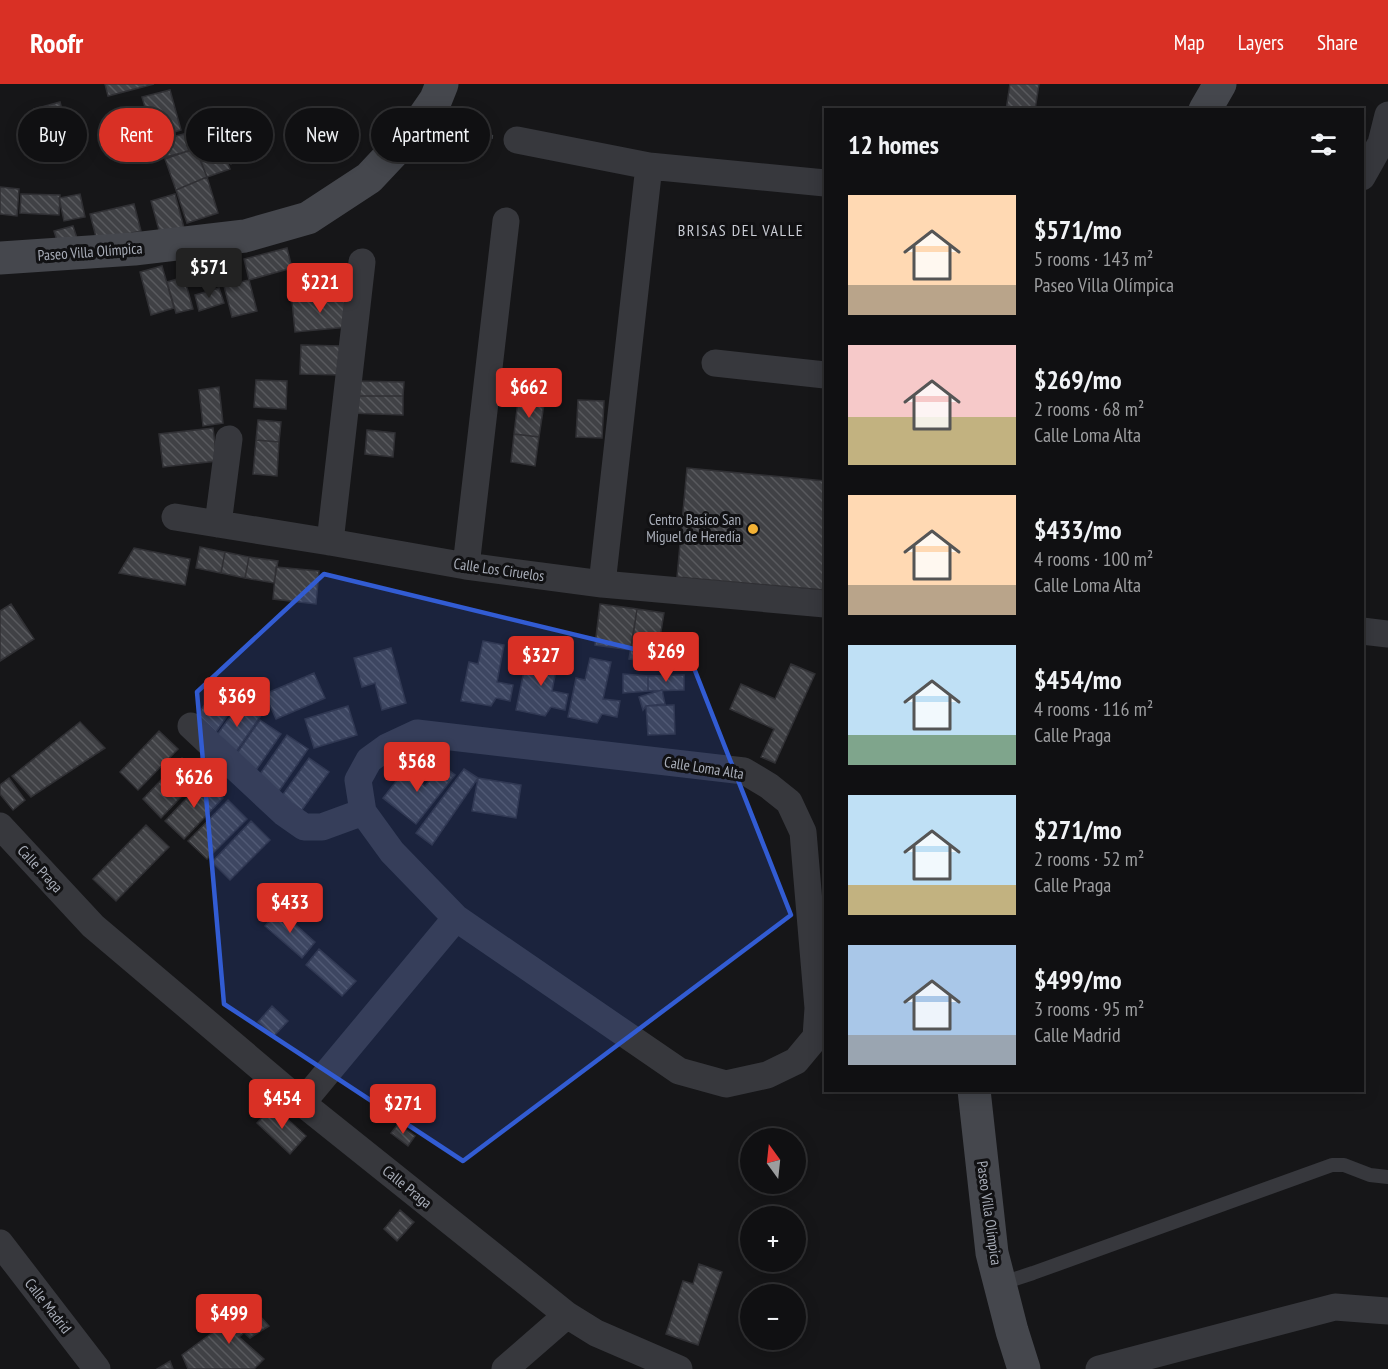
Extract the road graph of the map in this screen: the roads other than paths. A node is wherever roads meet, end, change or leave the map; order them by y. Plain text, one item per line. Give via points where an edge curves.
1 (442, 84) edge
2 (1220, 84) edge
3 (1206, 108) edge
4 (1388, 115) edge
5 (517, 140) road end
6 (649, 166) junction
7 (1364, 173) edge
8 (824, 183) edge
9 (506, 221) dead end
10 (0, 258) edge
11 (362, 262) dead end
12 (715, 363) dead end
13 (824, 375) edge
14 (229, 439) dead end
15 (175, 517) dead end
16 (218, 524) junction
17 (330, 542) junction
18 (466, 566) junction
19 (602, 584) junction
20 (824, 604) edge
21 (1364, 631) edge
22 (1388, 634) edge
23 (191, 726) dead end
24 (363, 812) junction
25 (0, 826) edge
26 (456, 918) junction
27 (974, 1092) edge
28 (302, 1103) junction
29 (1388, 1177) edge
30 (0, 1243) edge
31 (1000, 1284) junction
32 (1388, 1311) edge
33 (567, 1315) junction
34 (97, 1369) edge
35 (505, 1369) edge
36 (679, 1369) edge
37 (1024, 1369) edge
38 (1099, 1369) edge

1 - 10 main road, Paseo Villa Olímpica via 416,128 369,178 308,218 245,236 134,249
2 - 3 main road
4 - 7 street via 1381,143
5 - 6 street
6 - 8 street
6 - 19 street
9 - 18 street
11 - 17 street
12 - 13 street
14 - 16 street
15 - 16 street, Calle Los Ciruelos
16 - 17 street, Calle Los Ciruelos
17 - 18 street, Calle Los Ciruelos
18 - 19 street, Calle Los Ciruelos
19 - 20 street, Calle Los Ciruelos
21 - 22 street
23 - 24 street via 304,827 322,827
24 - 26 street, Calle Loma Alta via 392,852
24 - 26 street, Calle Loma Alta via 358,780 369,760 417,733 744,771 789,802 803,832 818,1008 816,1037 796,1061 767,1075 726,1084 679,1071
25 - 28 street, Calle Praga via 93,926
26 - 28 street
27 - 31 main road, Paseo Villa Olímpica via 992,1253
28 - 33 street, Calle Praga
29 - 31 lane via 1332,1165
30 - 34 street, Calle Madrid
31 - 37 main road, Paseo Villa Olímpica
32 - 38 street via 1335,1307
33 - 35 street
33 - 36 street, Calle Praga via 597,1333

